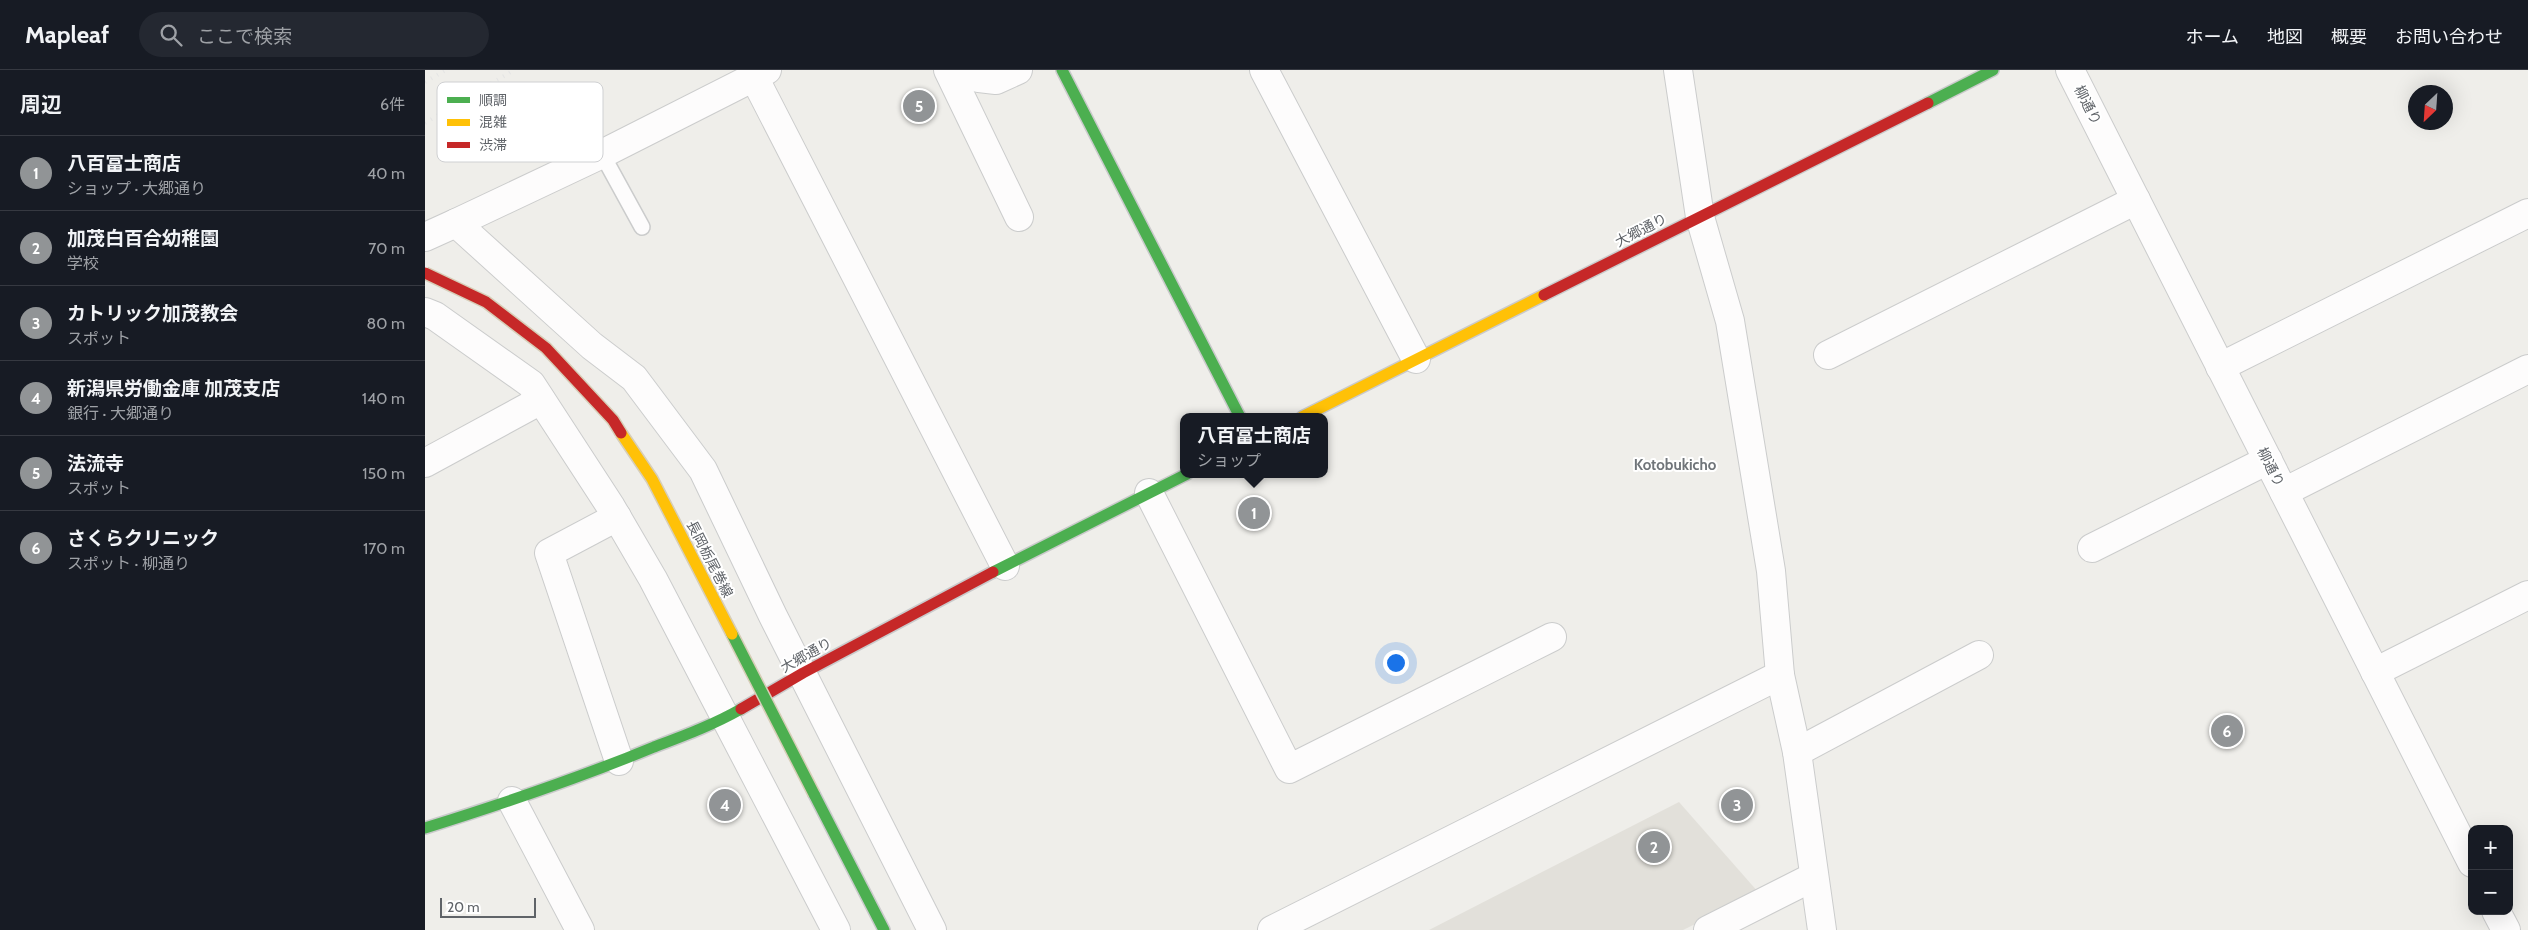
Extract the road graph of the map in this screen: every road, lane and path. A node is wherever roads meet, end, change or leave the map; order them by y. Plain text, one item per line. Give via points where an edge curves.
1 (948, 70) edge
2 (973, 70) edge
3 (1018, 70) edge
4 (1062, 70) edge
5 (1265, 70) edge
6 (1678, 70) edge
7 (1993, 70) edge
8 (2070, 70) edge
9 (760, 73) edge
10 (603, 153) edge
11 (603, 156) edge
12 (585, 162) edge
13 (2136, 200) junction
14 (2528, 213) edge
15 (1019, 217) dead end
16 (1700, 217) junction
17 (456, 223) junction
18 (642, 227) dead end
19 (425, 237) edge
20 (425, 274) edge
21 (425, 312) edge
22 (1828, 355) dead end
23 (1416, 359) junction
24 (2220, 367) junction
25 (2528, 369) edge
26 (541, 400) junction
27 (1238, 413) edge
28 (1310, 413) edge
29 (2268, 460) junction
30 (425, 463) edge
31 (1180, 478) edge
32 (2284, 492) junction
33 (1149, 494) junction
34 (617, 517) junction
35 (2092, 548) dead end
36 (1005, 566) junction
37 (2528, 595) edge
38 (1552, 638) dead end
39 (1979, 655) dead end
40 (2375, 672) junction
41 (803, 674) junction
42 (1780, 675) junction
43 (726, 718) junction
44 (1797, 752) junction
45 (619, 761) junction
46 (512, 801) junction
47 (425, 828) edge
48 (2468, 855) edge
49 (1813, 877) junction
50 (2498, 915) edge
51 (581, 930) edge
52 (836, 930) edge
53 (884, 930) edge
54 (932, 930) edge
55 (1272, 930) edge
56 (1708, 930) edge
57 (1822, 930) edge
58 (2506, 930) edge

1 - 15 street
2 - 3 street via 979,78 996,80
4 - 27 street
5 - 23 street
6 - 16 street
7 - 16 street, 大郷通り
8 - 13 street, 柳通り
9 - 10 street
9 - 36 street
11 - 18 lane
12 - 17 street
13 - 22 street
13 - 24 street, 柳通り
14 - 24 street
16 - 23 street, 大郷通り
16 - 42 street via 1730,321 1771,572
17 - 19 street
17 - 41 street via 593,346 634,378 703,470
20 - 53 street, 長岡栃尾巻線, bridge via 486,302 547,348 613,420 652,479
21 - 26 street via 531,384
23 - 28 street, 大郷通り
24 - 29 street, 柳通り
25 - 32 street
26 - 30 street
26 - 34 street
29 - 32 street, 柳通り
29 - 35 street
31 - 33 street, 大郷通り
32 - 40 street, 柳通り
33 - 36 street, 大郷通り
33 - 38 street via 1289,770
34 - 43 street
34 - 45 street via 549,552
36 - 41 street, 大郷通り
37 - 40 street
39 - 44 street
40 - 48 street, 柳通り
41 - 43 street, 大郷通り
41 - 54 street
42 - 44 street
42 - 55 street
43 - 45 street, 大郷通り
43 - 52 street
44 - 49 street
45 - 46 street, 大郷通り
46 - 47 street, 大郷通り
46 - 51 street
49 - 56 street
49 - 57 street
50 - 58 street

